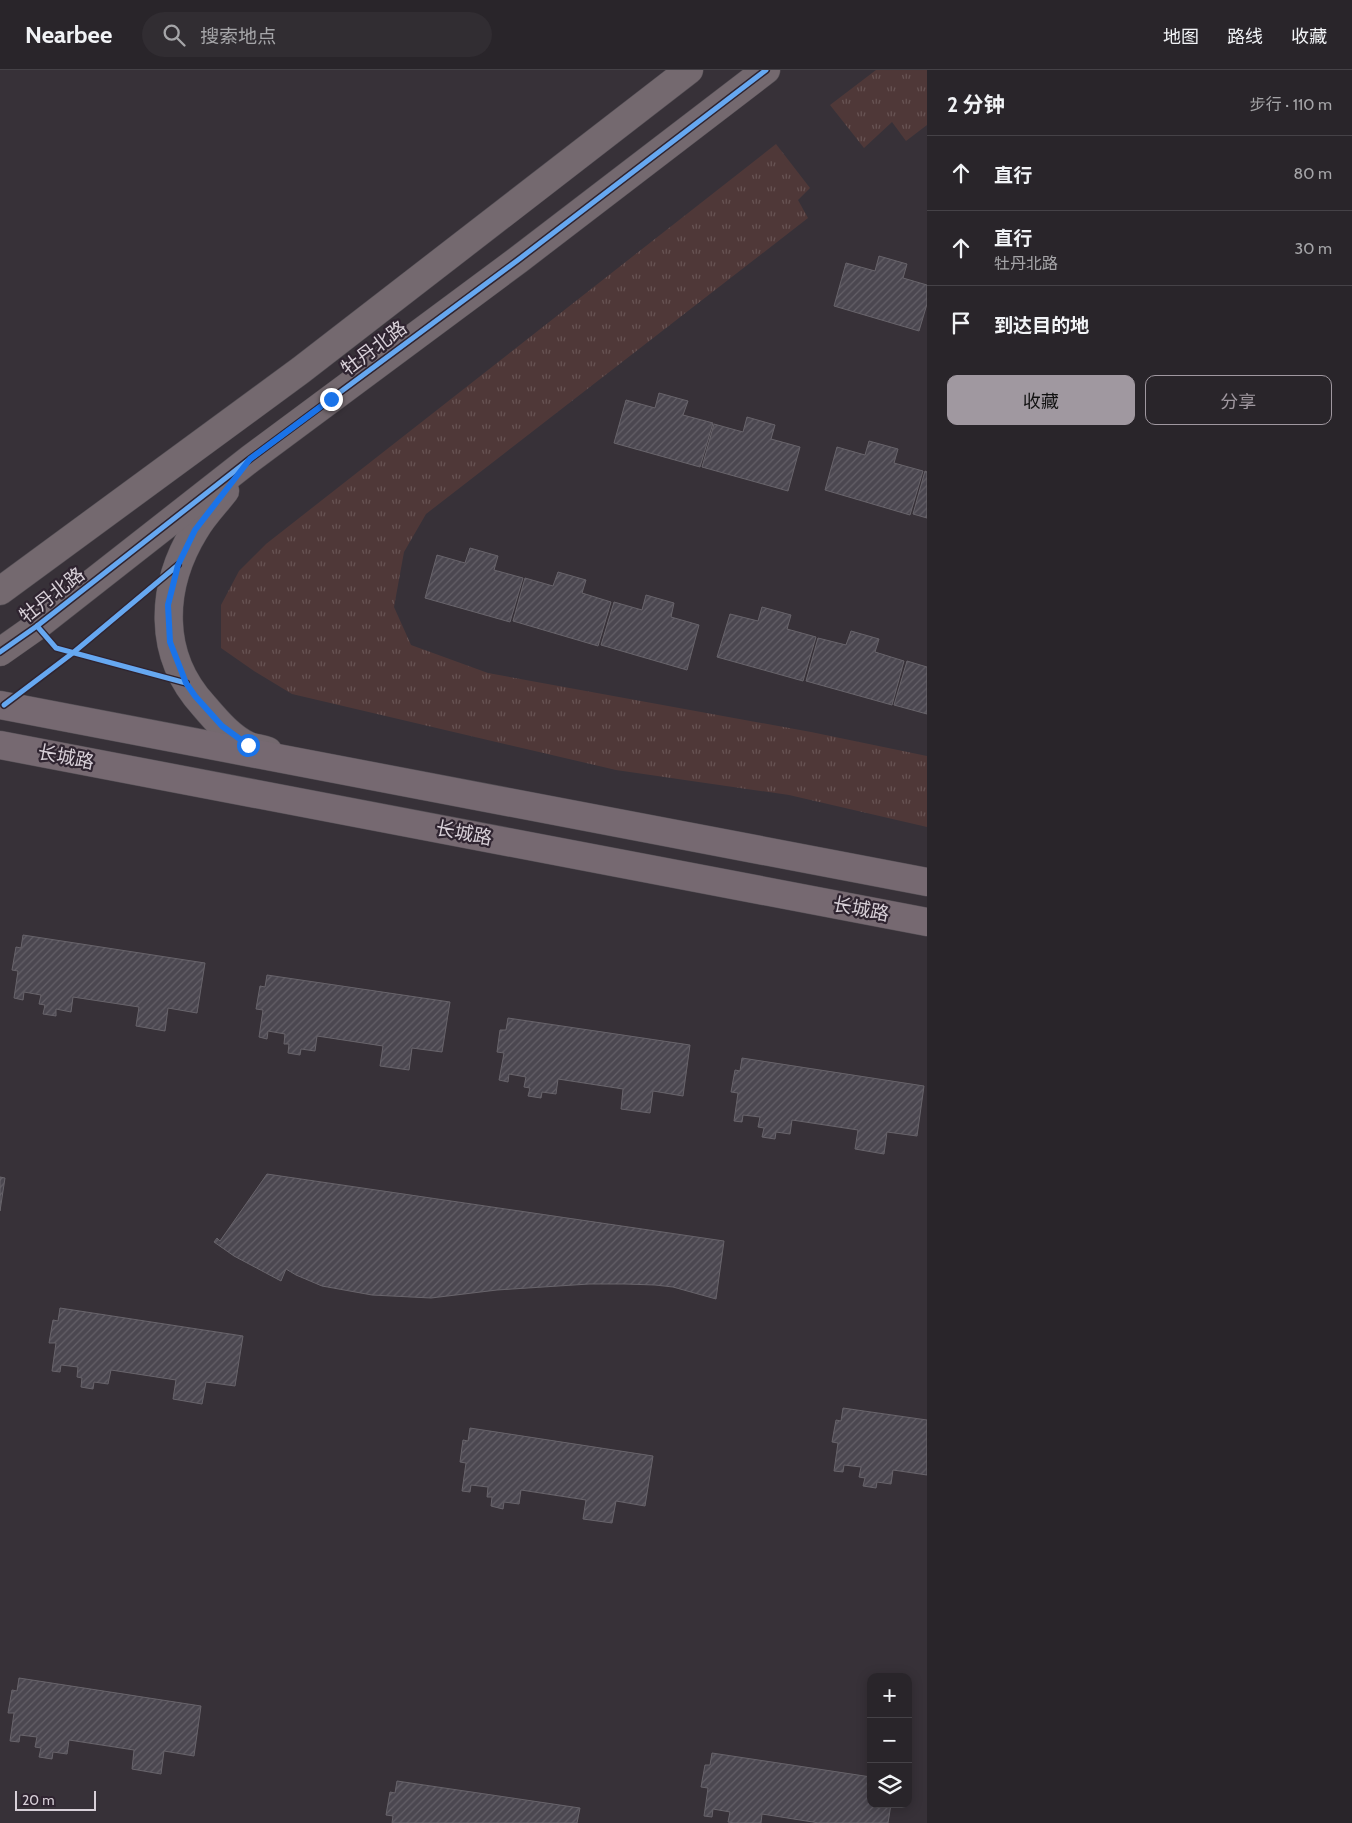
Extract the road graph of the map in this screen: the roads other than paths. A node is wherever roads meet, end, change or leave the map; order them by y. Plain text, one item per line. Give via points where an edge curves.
1 (689, 70) edge
2 (766, 70) edge
3 (250, 459) junction
4 (0, 591) edge
5 (0, 652) edge
6 (0, 705) edge
7 (0, 744) edge
8 (0, 764) edge
9 (337, 770) junction
10 (141, 771) junction
11 (927, 882) edge
12 (927, 922) edge

1 - 4 street, 牡丹北路 via 300,370
2 - 3 street, 牡丹北路
3 - 5 street, 牡丹北路
3 - 9 street via 195,530 178,565 168,605 170,642 186,683 222,726 248,745
6 - 9 main road, 长城路
7 - 10 main road, 长城路
8 - 10 main road
9 - 11 main road, 长城路
10 - 12 main road, 长城路

